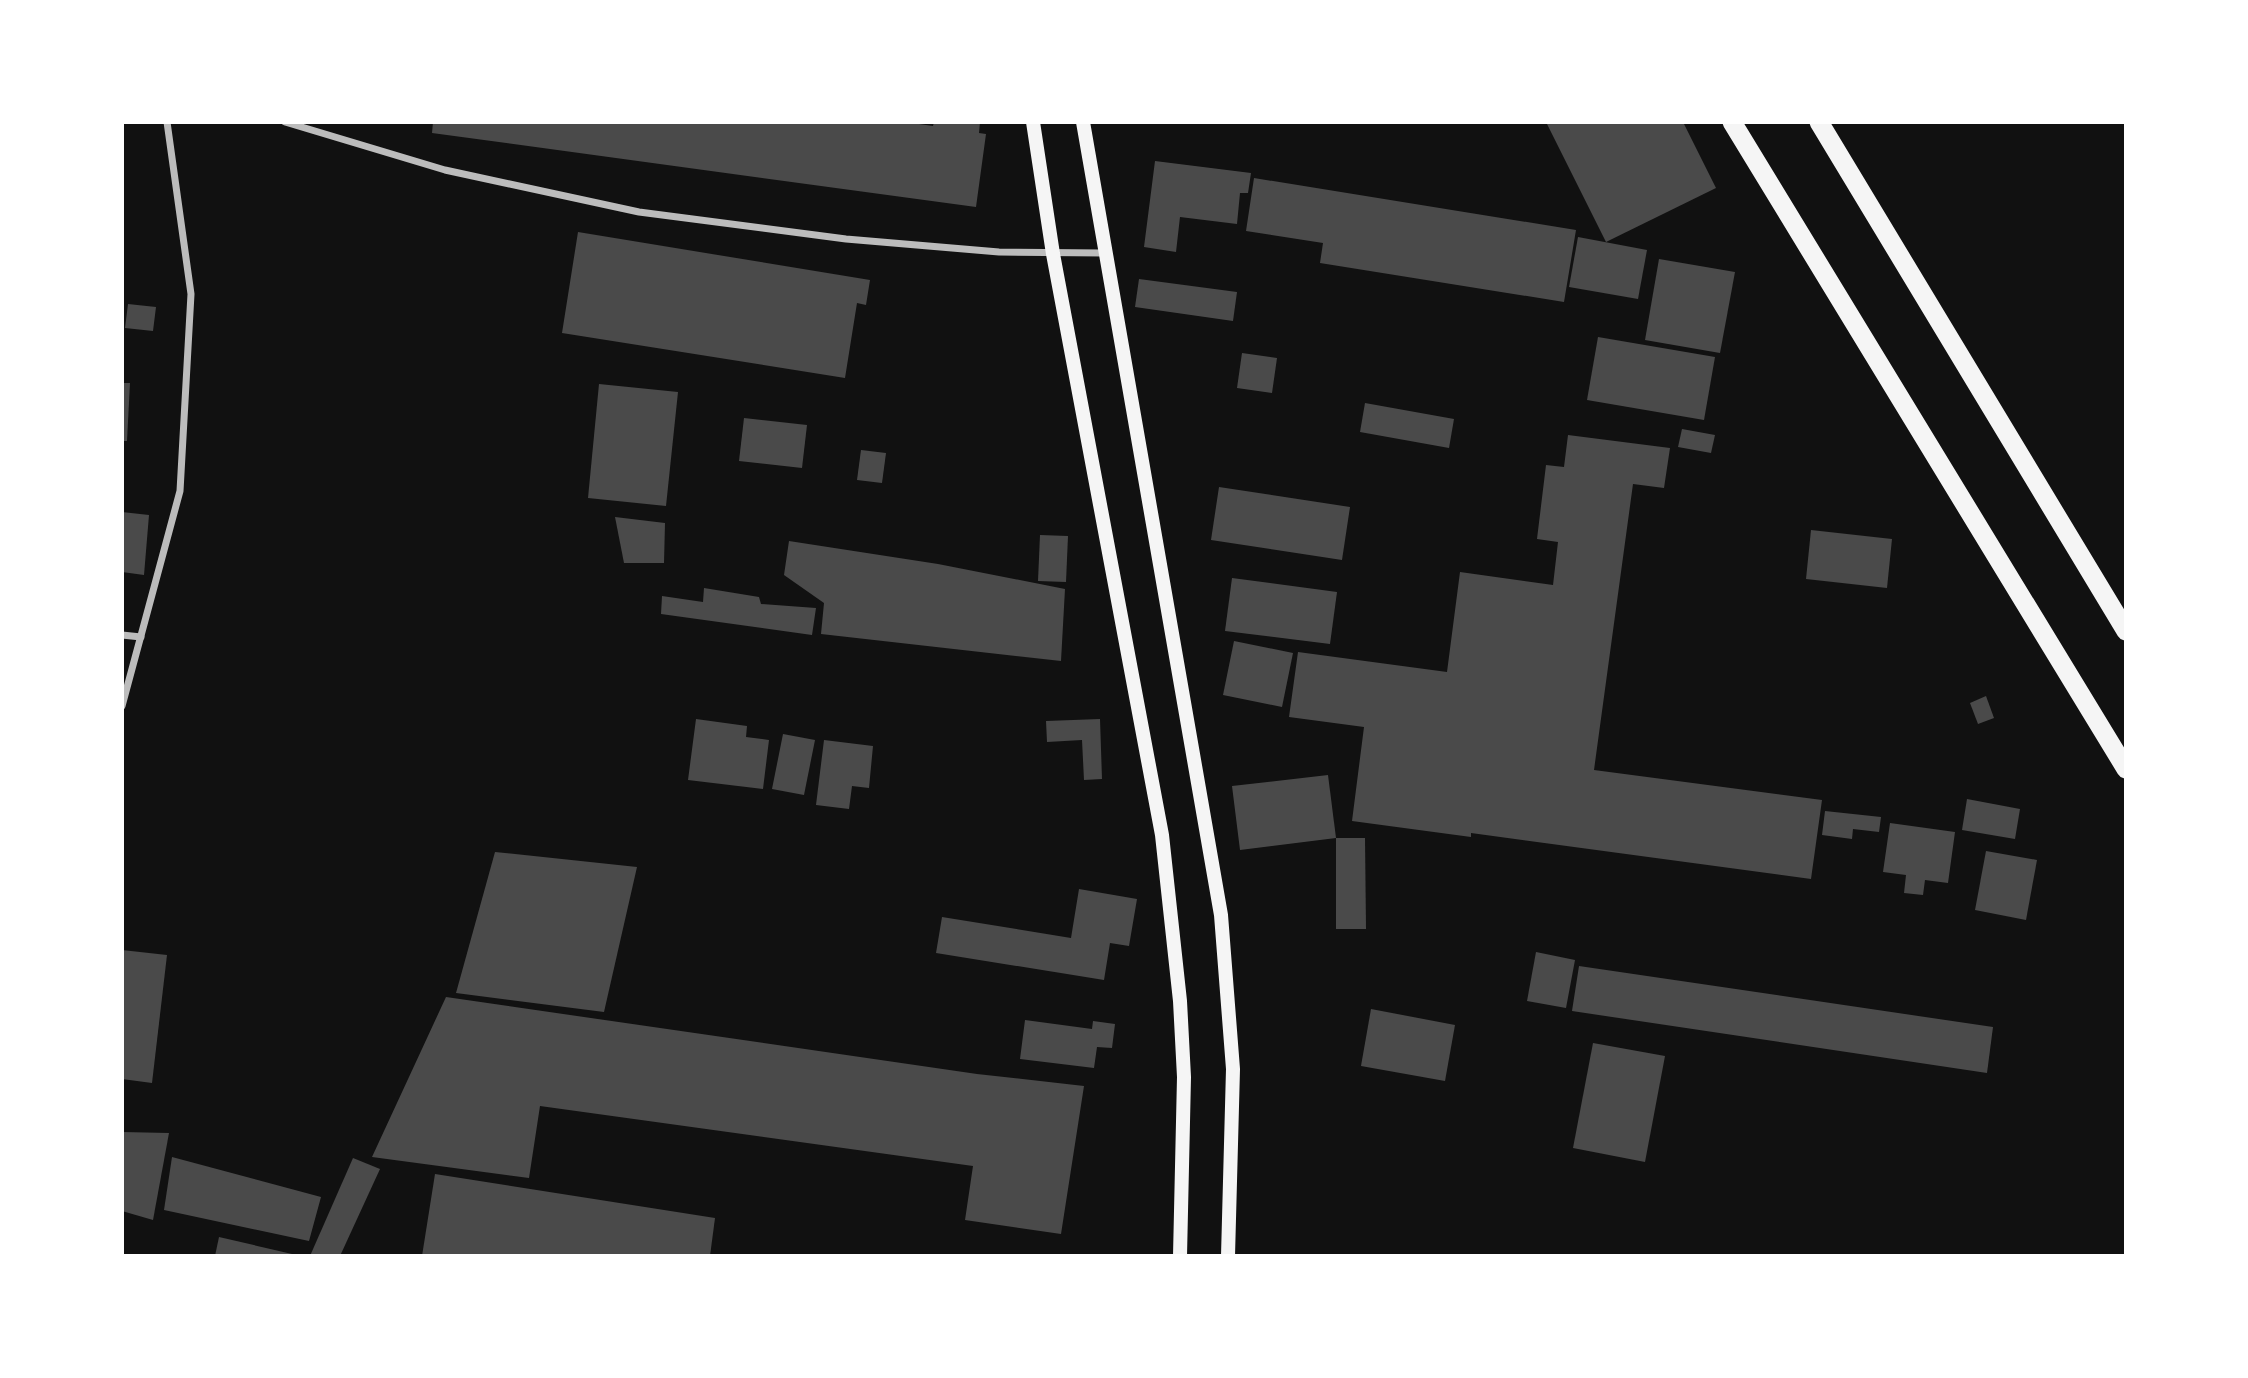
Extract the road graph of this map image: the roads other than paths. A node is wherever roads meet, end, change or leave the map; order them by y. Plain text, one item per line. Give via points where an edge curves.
1 (167, 122) edge
2 (285, 122) edge
3 (1033, 122) edge
4 (1083, 122) edge
5 (1732, 122) edge
6 (1819, 122) edge
7 (1104, 253) junction
8 (1053, 254) junction
9 (2126, 631) edge
10 (122, 635) edge
11 (141, 637) junction
12 (122, 706) edge
13 (2126, 769) edge
14 (1180, 1255) edge
15 (1228, 1255) edge

1 - 11 street via 191,294 180,491
2 - 8 street via 445,170 639,212 846,239
3 - 8 main road
4 - 7 main road
5 - 13 highway
6 - 9 highway
7 - 8 street
7 - 15 main road via 1221,915 1233,1069
8 - 14 main road via 1167,872 1184,1077
10 - 11 street
11 - 12 street

